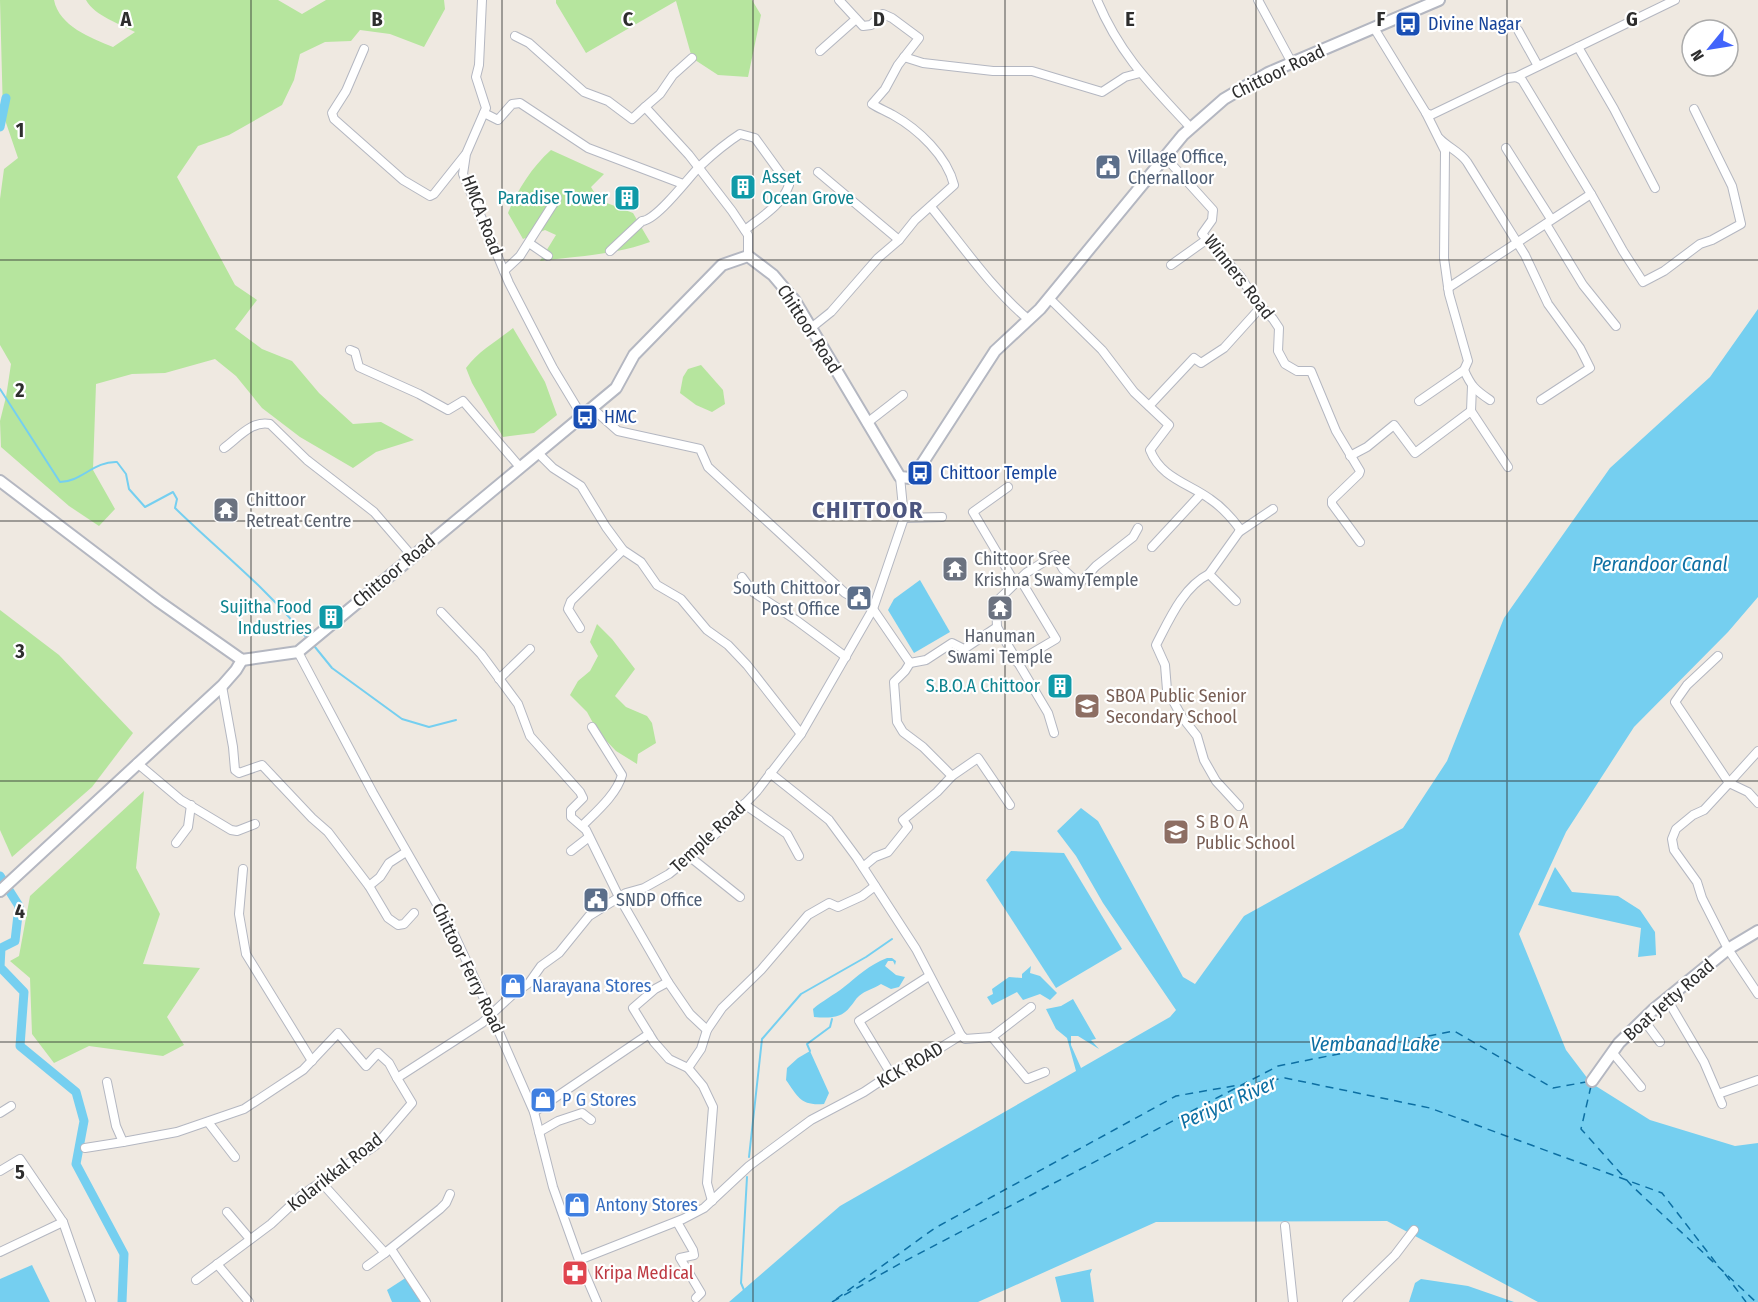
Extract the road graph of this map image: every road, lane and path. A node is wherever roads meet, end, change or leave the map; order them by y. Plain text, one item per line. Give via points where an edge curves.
1 (482, 0) edge
2 (839, 0) edge
3 (1097, 0) edge
4 (1258, 0) edge
5 (1438, 0) edge
6 (1675, 0) edge
7 (856, 19) junction
8 (1374, 27) junction
9 (1518, 30) dead end
10 (515, 36) dead end
11 (1578, 46) junction
12 (364, 49) dead end
13 (820, 51) dead end
14 (904, 57) junction
15 (692, 58) dead end
16 (1292, 63) junction
17 (1538, 66) junction
18 (1140, 73) junction
19 (1516, 77) junction
20 (645, 107) junction
21 (1694, 109) dead end
22 (1426, 112) junction
23 (484, 113) junction
24 (1191, 128) junction
25 (1440, 139) junction
26 (1506, 148) dead end
27 (466, 154) junction
28 (1165, 157) junction
29 (698, 168) junction
30 (818, 172) dead end
31 (683, 184) junction
32 (1655, 188) dead end
33 (1591, 194) junction
34 (557, 198) dead end
35 (931, 207) junction
36 (1548, 221) junction
37 (745, 230) junction
38 (899, 240) junction
39 (1206, 240) junction
40 (529, 243) junction
41 (1516, 243) junction
42 (610, 251) dead end
43 (548, 256) dead end
44 (748, 256) junction
45 (1171, 265) dead end
46 (504, 271) junction
47 (1448, 288) junction
48 (1049, 298) junction
49 (1261, 307) junction
50 (1029, 320) junction
51 (1616, 326) dead end
52 (811, 328) junction
53 (350, 350) dead end
54 (1464, 370) junction
55 (1472, 386) junction
56 (903, 395) dead end
57 (1490, 400) dead end
58 (1541, 400) dead end
59 (1419, 401) dead end
60 (1149, 406) junction
61 (592, 408) junction
62 (1471, 411) junction
63 (582, 416) junction
64 (867, 423) junction
65 (224, 448) dead end
66 (538, 453) junction
67 (1350, 456) junction
68 (519, 466) junction
69 (1508, 467) dead end
70 (900, 477) junction
71 (0, 481) edge
72 (1008, 487) dead end
73 (1201, 494) junction
74 (1273, 509) dead end
75 (942, 517) dead end
76 (904, 518) junction
77 (1138, 528) dead end
78 (1239, 532) junction
79 (1360, 542) dead end
80 (1152, 546) dead end
81 (623, 550) junction
82 (412, 556) junction
83 (1209, 574) junction
84 (742, 577) dead end
85 (1017, 581) junction
86 (1236, 601) dead end
87 (873, 609) junction
88 (441, 612) dead end
89 (997, 627) junction
90 (580, 628) dead end
91 (530, 649) dead end
92 (298, 652) junction
93 (1718, 656) dead end
94 (846, 657) junction
95 (242, 660) junction
96 (1017, 662) junction
97 (910, 663) junction
98 (499, 679) junction
99 (222, 686) junction
100 (592, 727) dead end
101 (801, 734) junction
102 (1054, 734) dead end
103 (1758, 751) edge
104 (137, 763) junction
105 (770, 773) junction
106 (952, 776) junction
107 (1729, 783) junction
108 (1758, 803) edge
109 (744, 804) junction
110 (191, 805) junction
111 (1010, 805) dead end
112 (1239, 806) dead end
113 (255, 824) dead end
114 (582, 826) junction
115 (589, 837) junction
116 (176, 843) dead end
117 (571, 851) dead end
118 (406, 852) junction
119 (799, 856) dead end
120 (690, 857) junction
121 (863, 867) junction
122 (243, 869) dead end
123 (369, 886) junction
124 (875, 886) junction
125 (0, 891) edge
126 (619, 897) junction
127 (740, 897) dead end
128 (414, 913) dead end
129 (1758, 931) edge
130 (1728, 950) junction
131 (929, 976) junction
132 (668, 982) junction
133 (1758, 994) edge
134 (1667, 999) junction
135 (1031, 1008) dead end
136 (491, 1014) junction
137 (1643, 1019) junction
138 (707, 1030) junction
139 (649, 1034) junction
140 (961, 1035) junction
141 (992, 1037) junction
142 (1660, 1042) dead end
143 (1612, 1052) junction
144 (312, 1061) junction
145 (688, 1068) junction
146 (1045, 1072) dead end
147 (891, 1074) junction
148 (397, 1078) junction
149 (1758, 1080) edge
150 (1592, 1081) dead end
151 (107, 1082) dead end
152 (1641, 1087) dead end
153 (1718, 1094) junction
154 (1722, 1104) dead end
155 (11, 1106) dead end
156 (534, 1112) junction
157 (0, 1113) edge
158 (591, 1120) dead end
159 (208, 1122) junction
160 (539, 1132) junction
161 (123, 1142) junction
162 (85, 1148) dead end
163 (235, 1157) dead end
164 (0, 1172) edge
165 (321, 1182) junction
166 (450, 1194) dead end
167 (712, 1201) junction
168 (227, 1212) dead end
169 (63, 1222) junction
170 (677, 1222) junction
171 (1285, 1226) dead end
172 (1414, 1230) dead end
173 (250, 1239) junction
174 (388, 1251) junction
175 (0, 1252) edge
176 (579, 1260) junction
177 (217, 1264) junction
178 (367, 1266) dead end
179 (196, 1280) dead end
180 (696, 1298) dead end
181 (91, 1302) edge
182 (249, 1302) edge
183 (426, 1302) edge
184 (597, 1302) edge
185 (1293, 1302) edge
186 (1347, 1302) edge

1 - 23 street via 480,65 476,77 486,108
2 - 7 street
3 - 18 street via 1108,28
4 - 16 street
5 - 8 main road, Chittoor Road
6 - 11 street
7 - 13 street
7 - 14 street via 863,26 871,25 883,14 919,38
8 - 16 main road, Chittoor Road
8 - 22 street
9 - 17 street
10 - 20 street via 529,43 584,92 608,101 632,119
11 - 17 street
11 - 32 street
12 - 27 street via 332,113 334,119 403,180 430,196
14 - 18 street via 993,71 1032,71 1102,92 1125,77
14 - 35 street via 872,104 919,134 949,170 954,185
15 - 20 street
16 - 24 main road, Chittoor Road via 1224,99
17 - 19 street
18 - 24 street
19 - 22 street via 1439,112
19 - 33 street via 1522,80
20 - 29 street
21 - 33 street via 1732,186 1739,227 1700,244 1643,282
22 - 25 street
23 - 27 street, HMCA Road
23 - 31 street via 498,120 512,104 520,103 588,148
24 - 28 main road, Chittoor Road
25 - 41 street via 1461,154
25 - 47 street via 1445,151 1444,258
26 - 36 street
27 - 46 street, HMCA Road via 463,174
28 - 39 street, Winners Road via 1213,210 1212,220 1202,234
28 - 48 main road, Chittoor Road
29 - 31 street
29 - 37 street
29 - 37 street via 740,134 755,138 789,185 779,203
30 - 38 street
31 - 42 street via 656,214 642,221
33 - 36 street
34 - 40 street
35 - 38 street
35 - 50 street via 996,287
36 - 41 street
36 - 51 street via 1583,285
37 - 44 street
38 - 52 street
39 - 45 street
39 - 49 street, Winners Road via 1240,276
40 - 43 street
40 - 46 street
41 - 47 street
41 - 58 street via 1548,304 1590,368
44 - 52 main road, Chittoor Road via 773,275
44 - 61 main road, Chittoor Road via 722,265 634,355 616,388
46 - 63 street, HMCA Road
47 - 54 street via 1468,362
48 - 50 main road, Chittoor Road
48 - 60 street via 1102,350
49 - 60 street via 1224,348 1201,363 1194,358
49 - 67 street, Winners Road via 1278,328 1278,351 1285,364 1297,372 1311,371
50 - 70 main road, Chittoor Road via 995,351 918,470 910,478
52 - 64 main road, Chittoor Road
53 - 68 street via 355,352 359,367 448,410 463,401
54 - 55 street
54 - 59 street
55 - 57 street
55 - 62 street
56 - 64 street
60 - 73 street via 1169,424 1151,453 1174,479
61 - 63 main road, Chittoor Road
61 - 87 street via 618,431 700,449 708,467 845,593
62 - 67 street via 1415,453 1394,425
62 - 69 street
63 - 66 main road, Chittoor Road
64 - 70 main road, Chittoor Road
65 - 82 street via 254,425 270,424 307,460 374,512
66 - 68 main road, Chittoor Road
66 - 81 street via 581,486
67 - 79 street, Winners Road via 1359,467 1359,474 1334,497 1332,504
68 - 82 main road, Chittoor Road
70 - 76 street
71 - 95 main road via 158,602
72 - 85 street via 973,512
73 - 78 street via 1223,508
73 - 80 street
74 - 78 street
75 - 76 street
76 - 87 street, Temple Road
77 - 85 street via 1133,537 1078,584 1054,555
78 - 83 street
81 - 90 street via 571,601 568,609
81 - 101 street via 641,562 657,585 681,599 707,630 728,645
82 - 92 main road, Chittoor Road
83 - 86 street
83 - 112 street via 1197,580 1185,596 1156,645 1165,665 1167,690 1197,736 1216,781
84 - 94 street via 753,592
85 - 89 street via 996,602
85 - 96 street via 1056,639
87 - 94 street, Temple Road
87 - 97 street
88 - 98 street
89 - 96 street
89 - 97 street via 964,649 952,643 926,660
91 - 98 street
92 - 95 main road
92 - 118 street, Chittoor Ferry Road
93 - 107 street via 1675,702
94 - 101 street, Temple Road
95 - 99 main road
96 - 102 street via 1048,713
97 - 106 street via 894,682 897,722
98 - 114 street via 518,704 530,736 584,798 571,810 571,817
99 - 104 main road
99 - 123 street via 235,770 239,773 262,765 328,832
100 - 114 street via 622,775 614,791
101 - 105 street, Temple Road
103 - 107 street
104 - 110 street
104 - 125 main road
105 - 109 street, Temple Road
105 - 121 street, KCK ROAD via 829,820
106 - 111 street via 978,758
106 - 121 street via 903,820 908,827 888,852
107 - 108 street via 1748,792
107 - 130 street via 1704,810 1676,829 1672,839 1674,850 1697,882
109 - 119 street via 787,834
109 - 120 street, Temple Road
110 - 113 street via 231,830
110 - 116 street via 188,827
114 - 115 street
115 - 117 street
115 - 126 street
118 - 123 street via 389,863 380,878
118 - 136 street, Chittoor Ferry Road via 454,934
120 - 126 street, Temple Road via 669,874
120 - 127 street
121 - 124 street, KCK ROAD
122 - 144 street via 239,914 246,954
123 - 128 street via 388,918 398,925
124 - 131 street, KCK ROAD
124 - 138 street via 838,908 829,903 808,915 722,1008
126 - 132 street
126 - 136 street, Temple Road via 589,916 559,953
129 - 130 main road, Boat Jetty Road
130 - 133 street
130 - 134 main road, Boat Jetty Road
131 - 140 street, KCK ROAD
131 - 147 street via 859,1022
132 - 138 street via 690,1014
132 - 139 street via 633,1008
134 - 137 main road, Boat Jetty Road
134 - 153 street
135 - 141 street
136 - 148 street
136 - 156 street, Chittoor Ferry Road
137 - 142 street
137 - 143 main road, Boat Jetty Road
138 - 145 street via 701,1049
139 - 145 street via 669,1059
139 - 156 street
140 - 141 street via 964,1039
140 - 147 street, KCK ROAD
141 - 146 street via 1027,1079
143 - 150 main road, Boat Jetty Road
143 - 152 street
144 - 148 street via 338,1033 366,1066 378,1053
144 - 159 street via 244,1109
145 - 167 street via 713,1107 707,1183
147 - 167 street, KCK ROAD via 811,1120 747,1167
148 - 165 street, Kolarikkal Road via 412,1103 376,1145
149 - 153 street
151 - 161 street
153 - 154 street
155 - 157 street
156 - 160 street, Chittoor Ferry Road
158 - 160 street via 582,1113
159 - 161 street
159 - 163 street
160 - 176 street, Chittoor Ferry Road
161 - 162 street
164 - 169 street via 20,1159
165 - 173 street, Kolarikkal Road
165 - 174 street
166 - 174 street via 440,1209
167 - 170 street, KCK ROAD
168 - 173 street
169 - 175 street
169 - 181 street
170 - 176 street, KCK ROAD
170 - 180 street via 693,1250 694,1255 680,1258 701,1293
171 - 185 street
172 - 186 street via 1395,1255
173 - 177 street, Kolarikkal Road
174 - 178 street
174 - 183 street
176 - 184 street, Chittoor Ferry Road
177 - 179 street, Kolarikkal Road
177 - 182 street

